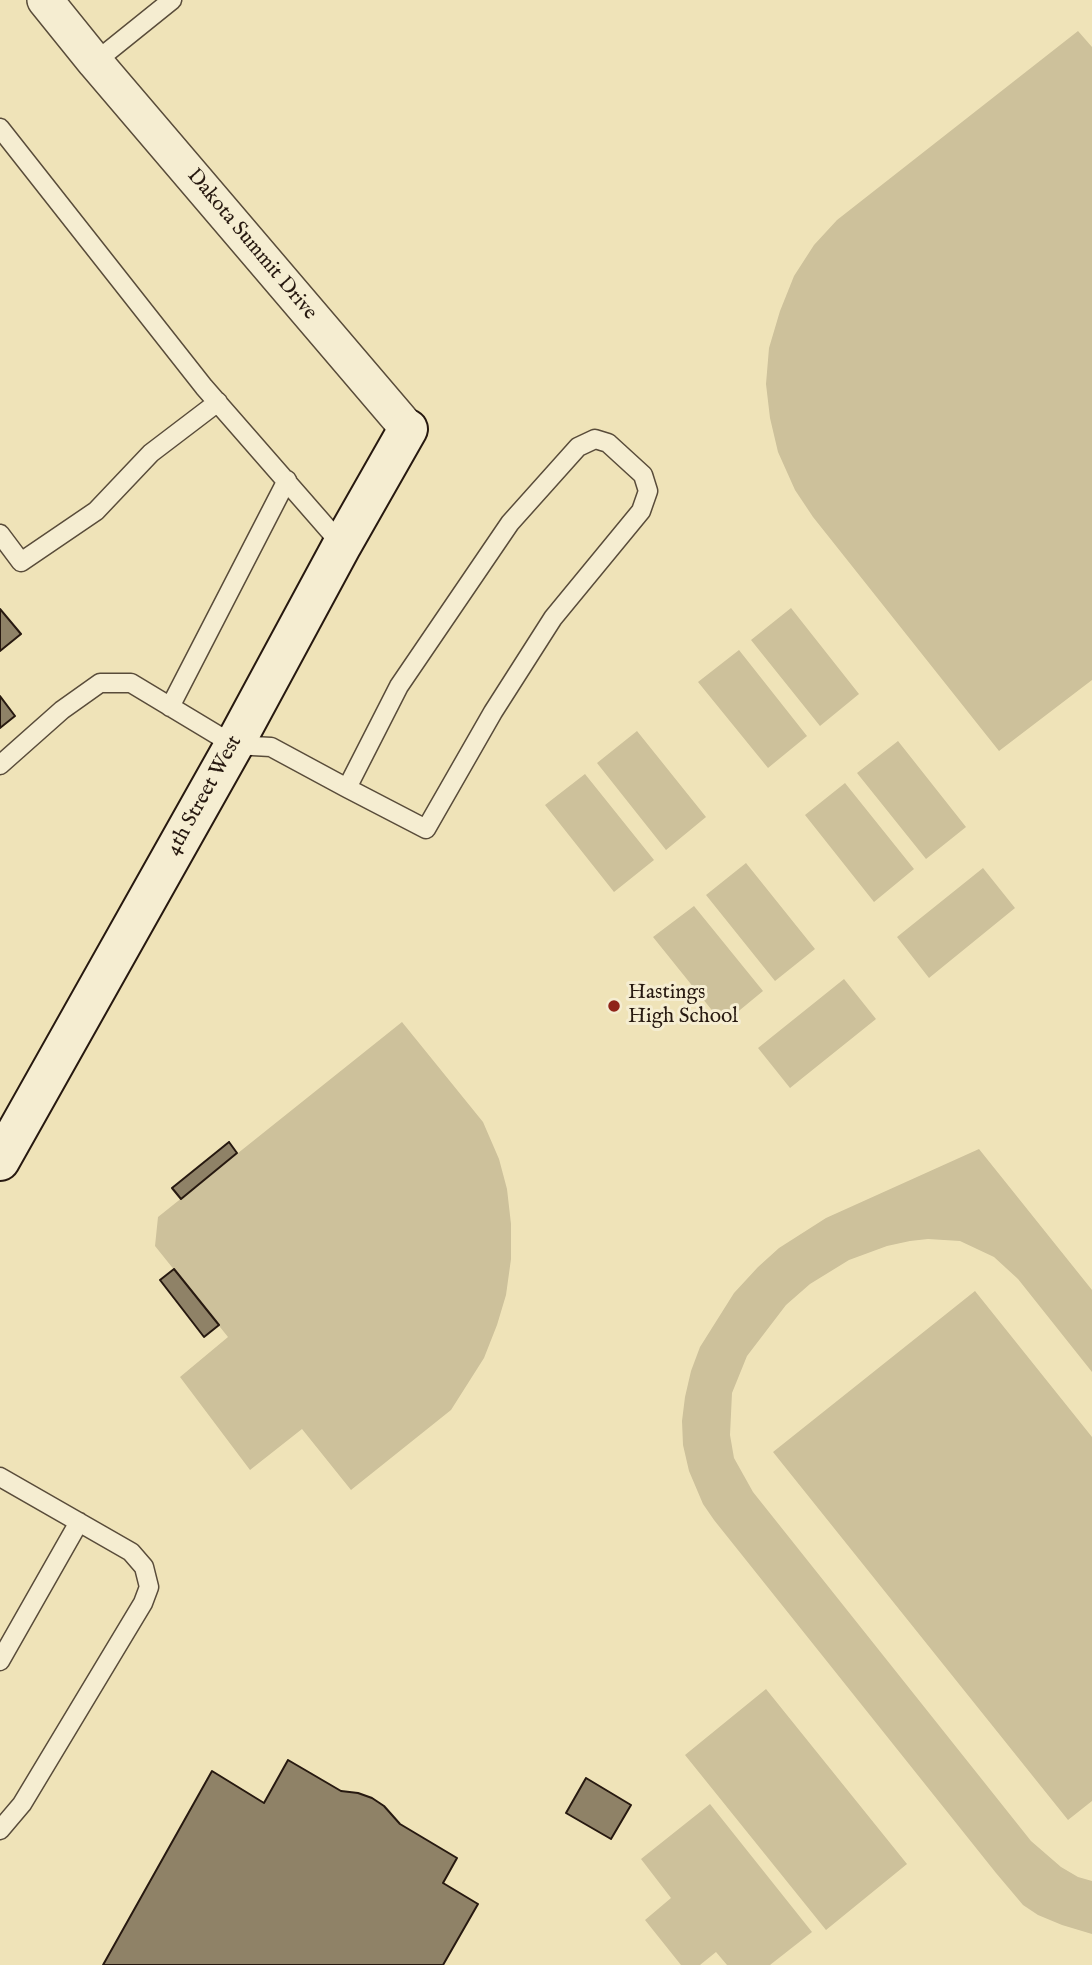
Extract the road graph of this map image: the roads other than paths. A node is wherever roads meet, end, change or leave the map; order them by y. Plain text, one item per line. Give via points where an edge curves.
1 (45, 0) edge
2 (172, 0) edge
3 (95, 62) junction
4 (0, 128) edge
5 (219, 402) junction
6 (408, 429) joint
7 (287, 481) junction
8 (0, 534) edge
9 (342, 545) junction
10 (170, 707) junction
11 (234, 745) junction
12 (0, 765) edge
13 (347, 788) junction
14 (0, 1161) edge
15 (3, 1484) edge
16 (79, 1522) junction
17 (0, 1661) edge
18 (0, 1830) edge

1 - 3 street, Dakota Summit Drive
2 - 3 lane
3 - 6 street, Dakota Summit Drive
4 - 5 lane
5 - 7 lane
5 - 8 lane via 151,453 96,511 22,562
6 - 9 street, 4th Street West
7 - 9 lane
7 - 10 lane
9 - 11 street, 4th Street West
10 - 11 lane
10 - 12 lane via 131,683 100,683
11 - 13 lane via 271,747
11 - 14 street, 4th Street West
13 - 13 lane via 399,686 510,523 579,447 595,439 608,443 643,475 648,491 641,511 553,618 492,712 426,829
15 - 16 lane
16 - 17 lane
16 - 18 lane via 131,1552 144,1567 149,1587 22,1804

